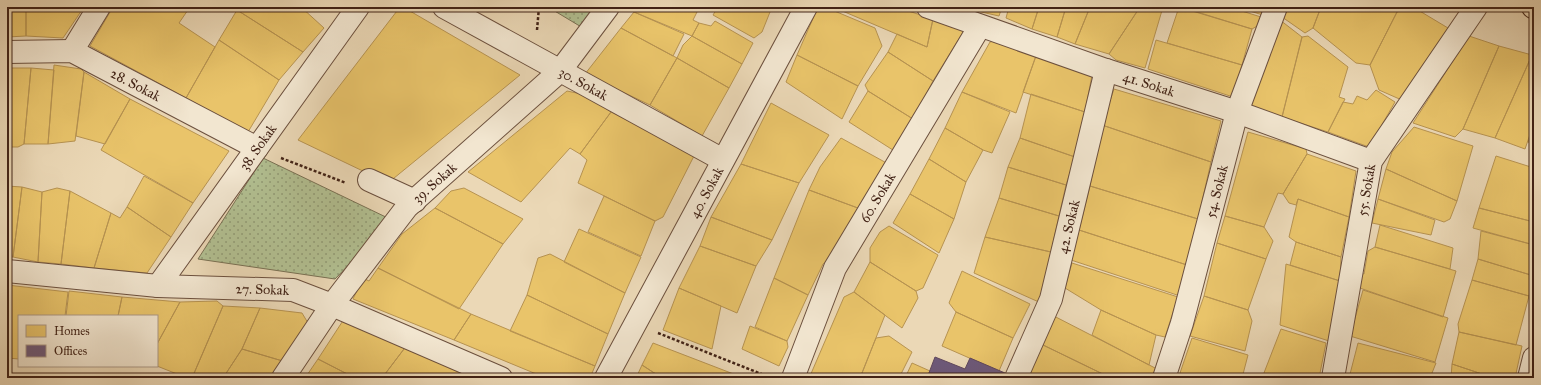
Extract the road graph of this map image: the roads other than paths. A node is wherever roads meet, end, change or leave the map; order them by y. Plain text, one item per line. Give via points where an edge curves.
1 (99, 7) edge
2 (358, 7) edge
3 (444, 7) edge
4 (608, 7) edge
5 (806, 7) edge
6 (928, 7) edge
7 (1276, 7) edge
8 (1476, 7) edge
9 (980, 26) junction
10 (72, 51) junction
11 (7, 52) edge
12 (1106, 70) junction
13 (560, 72) junction
14 (1236, 112) junction
15 (257, 148) junction
16 (723, 160) junction
17 (1371, 161) junction
18 (360, 183) road end
19 (415, 201) junction
20 (7, 271) edge
21 (158, 286) junction
22 (332, 305) junction
23 (1534, 358) edge
24 (283, 378) edge
25 (501, 378) edge
26 (606, 378) edge
27 (794, 378) edge
28 (1016, 378) edge
29 (1164, 378) edge
30 (1333, 378) edge
31 (1529, 378) edge

1 - 10 street
2 - 15 street, 38. Sokak
3 - 13 street, 30. Sokak
4 - 13 street, 39. Sokak
5 - 16 street, 40. Sokak
6 - 9 street, 41. Sokak
7 - 14 street, 54. Sokak
8 - 17 street, 55. Sokak
9 - 12 street, 41. Sokak
9 - 27 street, 60. Sokak via 835,268
10 - 11 street, 28. Sokak
10 - 15 street, 28. Sokak
12 - 14 street, 41. Sokak
12 - 28 street, 42. Sokak via 1051,299
13 - 16 street, 30. Sokak
13 - 19 street, 39. Sokak
14 - 17 street, 41. Sokak
14 - 29 street, 54. Sokak via 1182,323
15 - 21 street, 38. Sokak
16 - 26 street, 40. Sokak
17 - 30 street, 55. Sokak
18 - 19 street
19 - 22 street, 39. Sokak
20 - 21 street, 27. Sokak
21 - 22 street, 27. Sokak via 293,290
22 - 24 street, 39. Sokak
22 - 25 street, 27. Sokak
23 - 31 street

